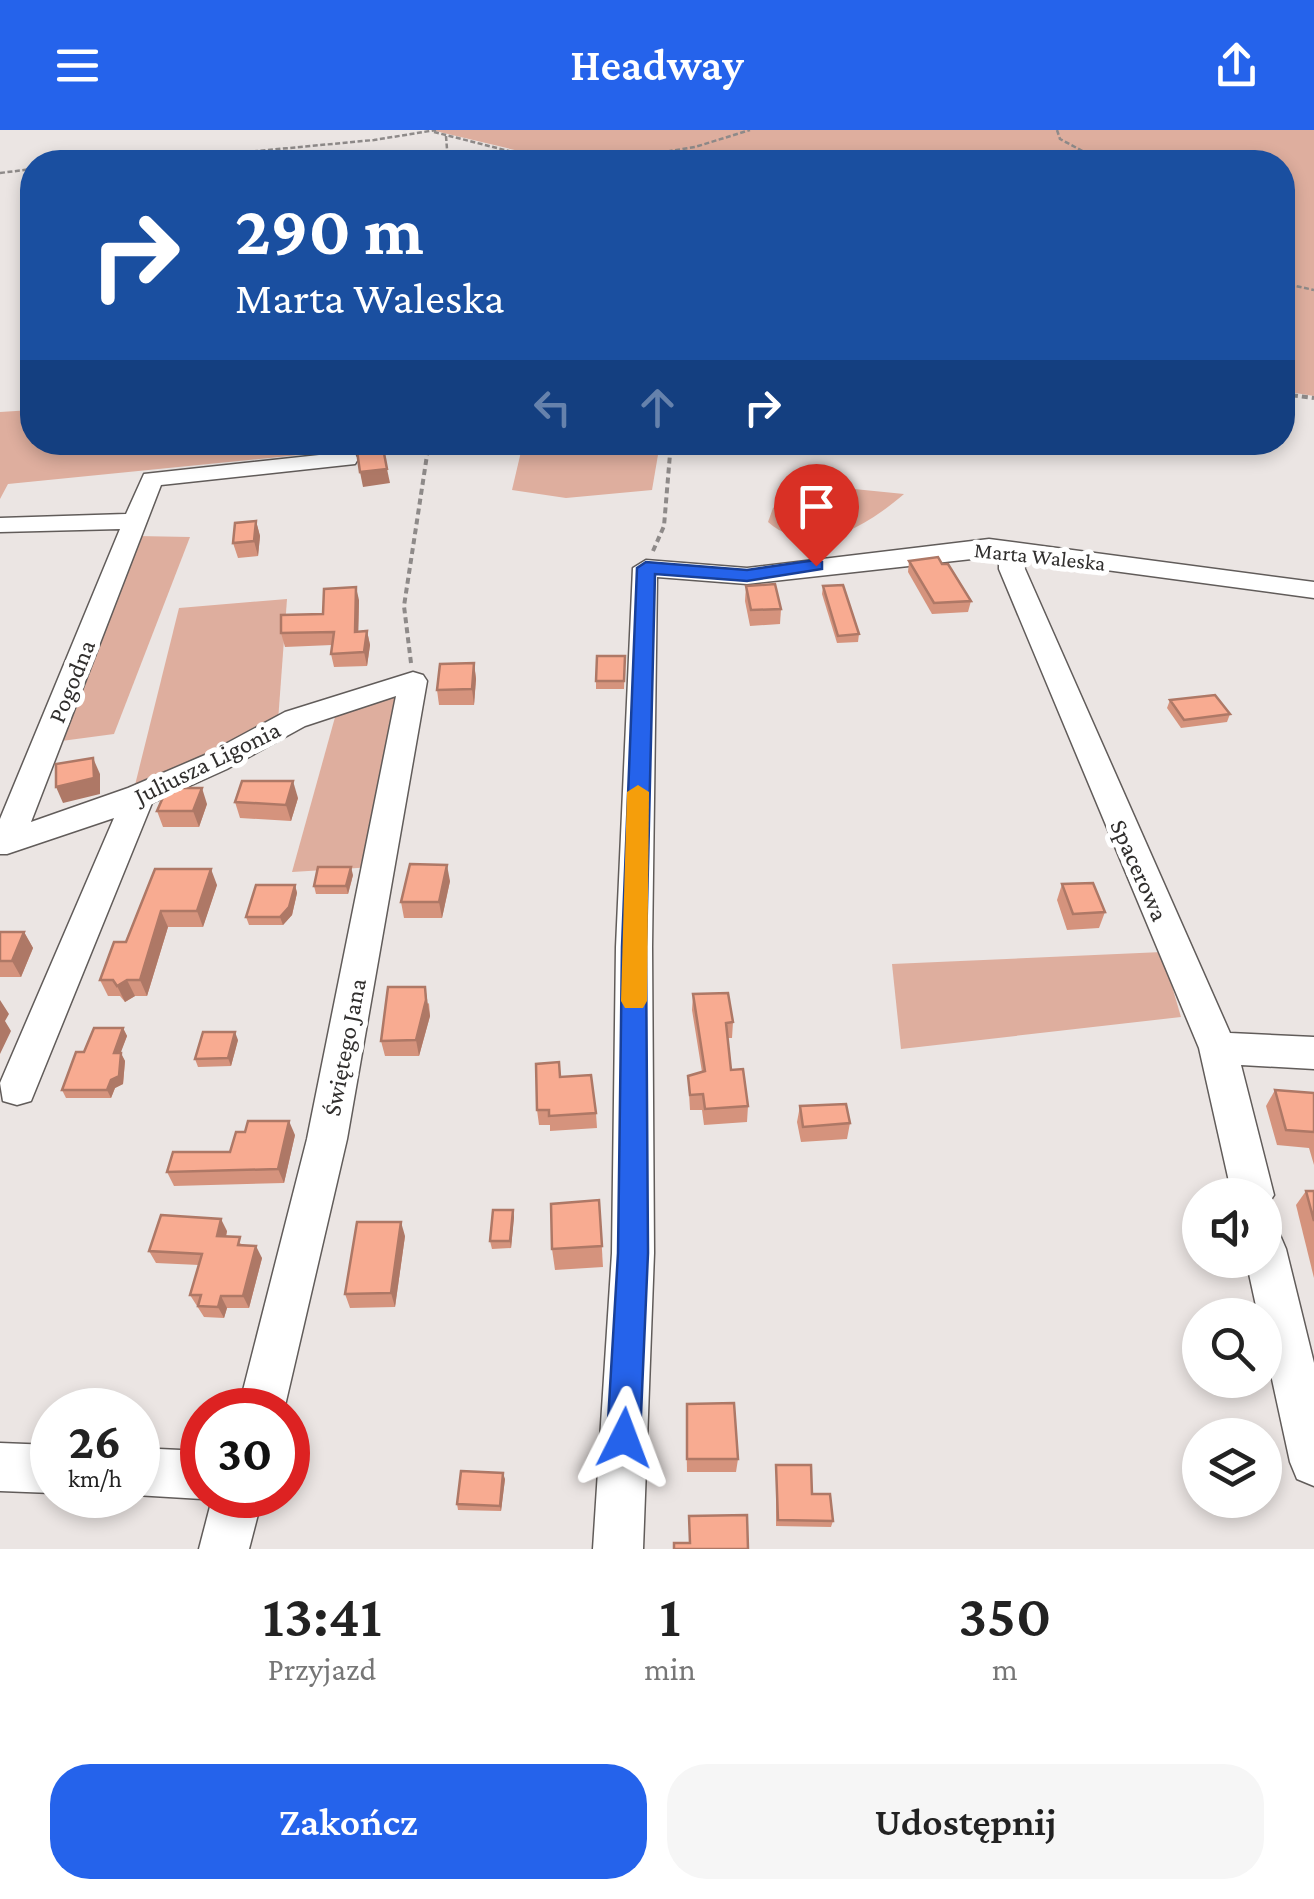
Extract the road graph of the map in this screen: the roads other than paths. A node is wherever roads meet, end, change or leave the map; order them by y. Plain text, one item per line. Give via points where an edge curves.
1 (347, 459) dead end
2 (134, 521) junction
3 (0, 525) edge
4 (1011, 550) junction
5 (1314, 590) edge
6 (413, 681) joint
7 (139, 796) junction
8 (4, 842) edge
9 (1218, 1048) junction
10 (1314, 1054) edge
11 (18, 1089) dead end
12 (1248, 1178) edge
13 (1272, 1278) edge
14 (267, 1388) edge
15 (1314, 1462) edge
16 (0, 1467) edge
17 (30, 1468) edge
18 (232, 1518) edge
19 (224, 1549) edge
20 (618, 1549) edge

1 - 2 street, Pogodna via 152,479
2 - 3 street
2 - 8 street, Pogodna
4 - 5 street, Marta Waleska
4 - 9 street, Spacerowa via 1012,568 1076,722
4 - 20 street, Marta Waleska via 963,548 747,576 646,568 633,1253
6 - 7 street, Juliusza Ligonia via 295,719
6 - 14 street, Świętego Jana via 297,1280
7 - 8 street, Juliusza Ligonia
7 - 11 street
9 - 10 street
9 - 12 street, Spacerowa
13 - 15 street
16 - 17 street
18 - 19 street

